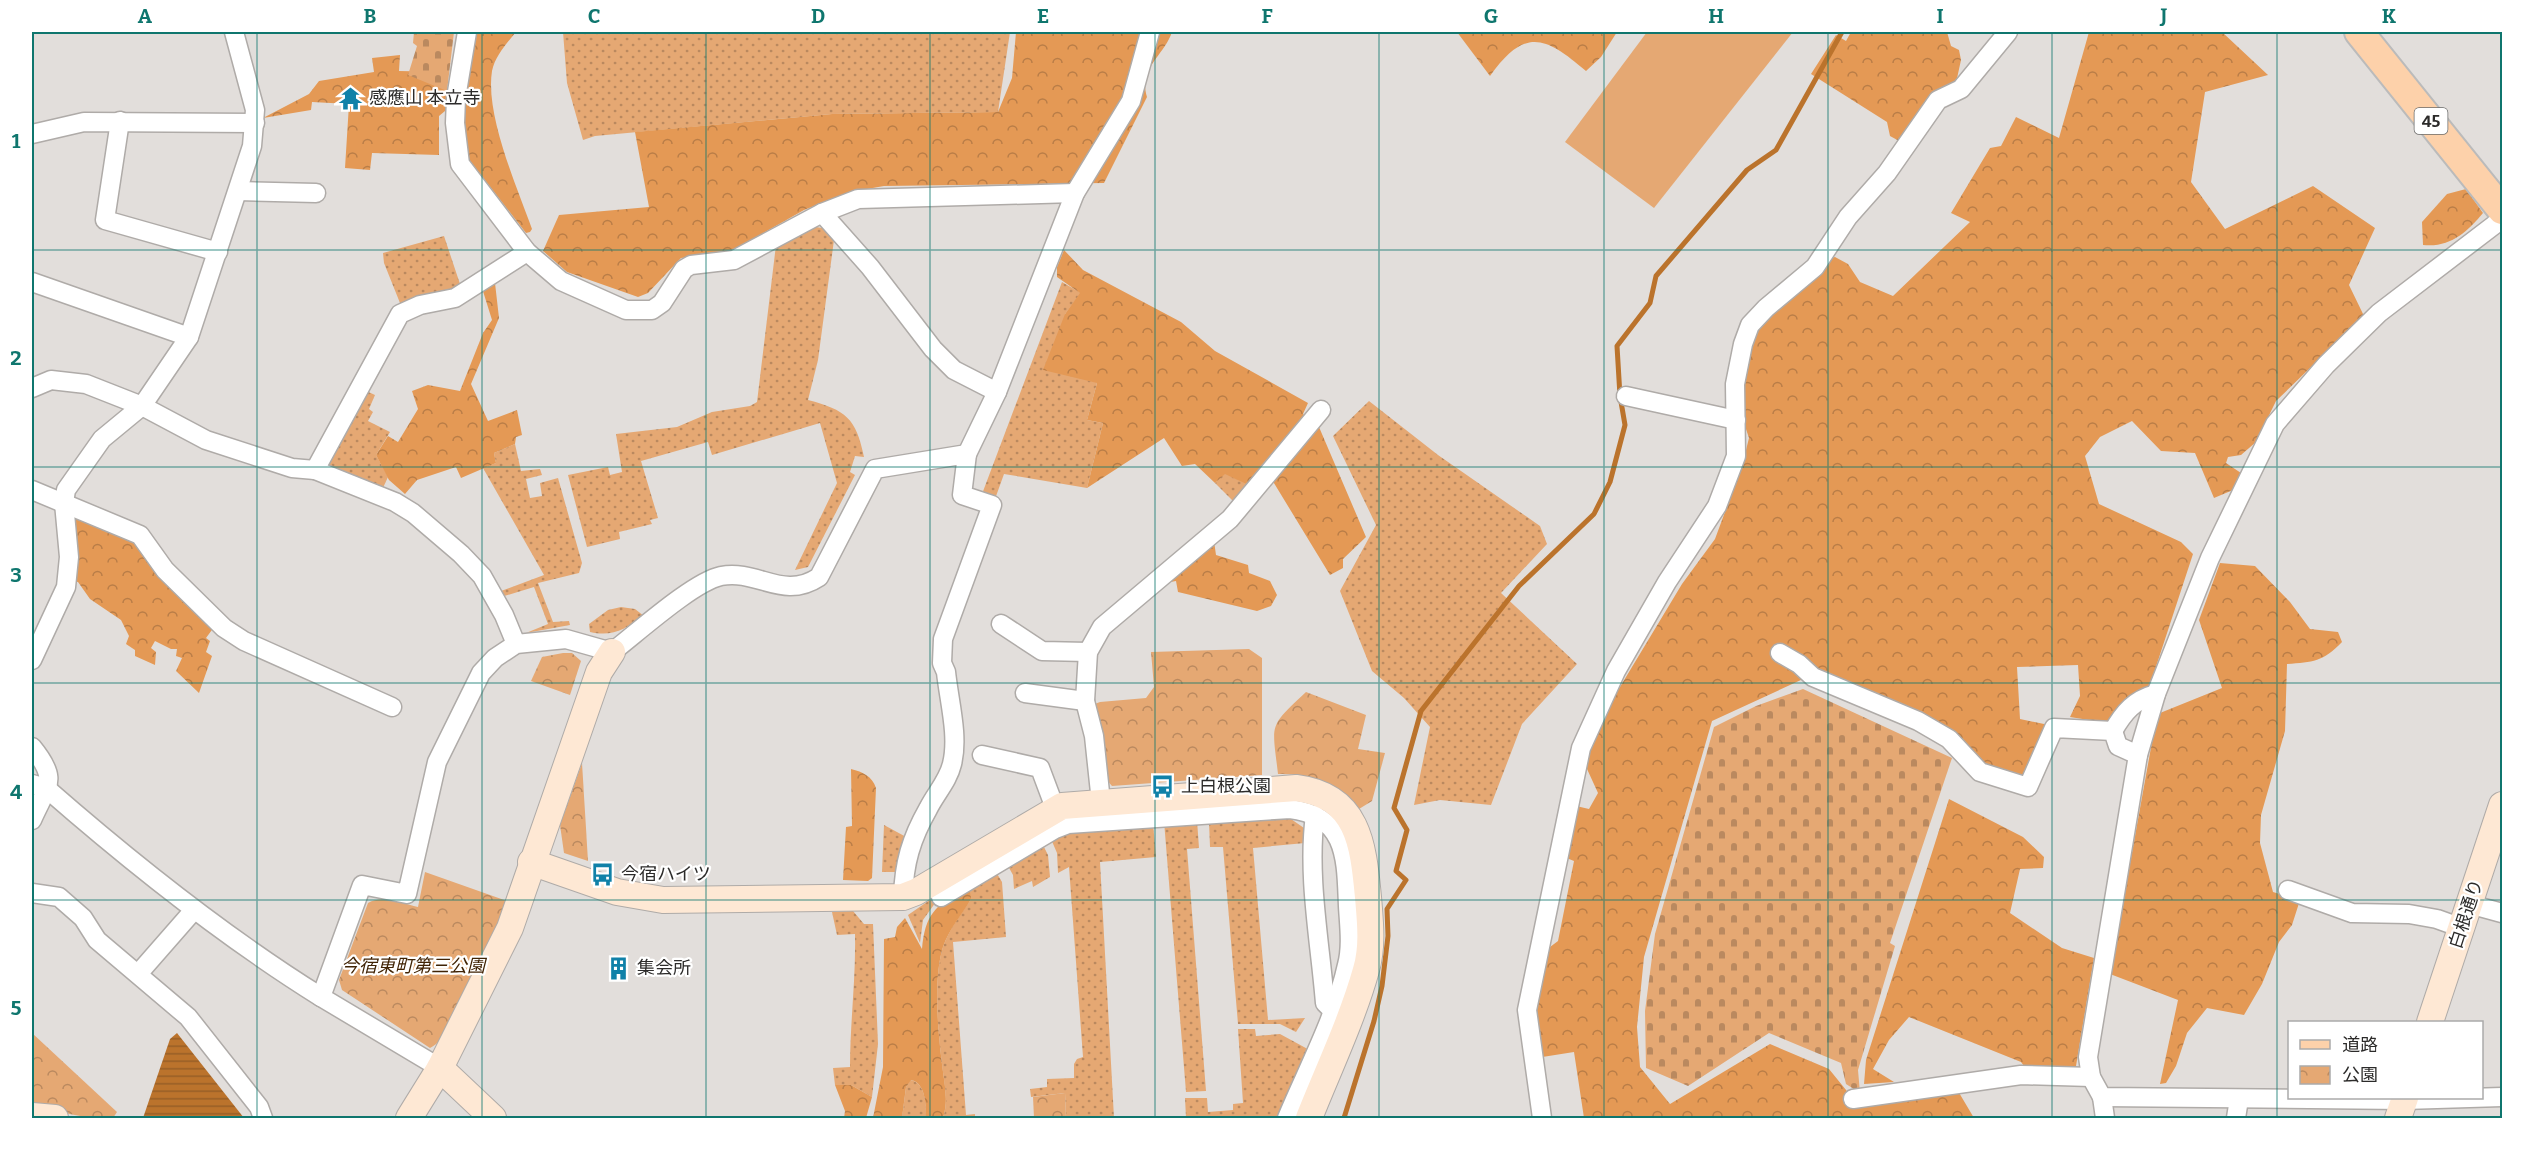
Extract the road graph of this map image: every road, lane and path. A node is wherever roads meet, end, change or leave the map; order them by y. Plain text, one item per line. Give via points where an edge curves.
1 (234, 32) edge
2 (467, 32) edge
3 (1150, 32) edge
4 (2008, 32) edge
5 (2359, 32) edge
6 (2383, 32) edge
7 (120, 121) junction
8 (255, 123) junction
9 (32, 134) edge
10 (2502, 180) edge
11 (238, 191) junction
12 (316, 193) dead end
13 (1075, 193) junction
14 (2502, 210) edge
15 (822, 213) junction
16 (2502, 219) edge
17 (218, 252) junction
18 (526, 252) junction
19 (32, 282) edge
20 (189, 337) junction
21 (32, 388) edge
22 (997, 392) junction
23 (1626, 396) dead end
24 (142, 406) junction
25 (1321, 410) dead end
26 (1736, 420) junction
27 (967, 454) junction
28 (315, 470) junction
29 (32, 490) edge
30 (64, 503) junction
31 (1001, 624) dead end
32 (36, 639) edge
33 (516, 644) junction
34 (612, 652) junction
35 (1088, 652) junction
36 (1780, 652) dead end
37 (32, 660) edge
38 (1025, 693) dead end
39 (2156, 694) junction
40 (1085, 701) junction
41 (392, 707) dead end
42 (2113, 731) junction
43 (32, 747) edge
44 (982, 755) dead end
45 (2138, 755) junction
46 (39, 786) edge
47 (1101, 802) junction
48 (2502, 805) edge
49 (1055, 808) junction
50 (1315, 815) junction
51 (32, 820) edge
52 (531, 862) junction
53 (2288, 890) dead end
54 (32, 893) edge
55 (903, 897) junction
56 (941, 897) dead end
57 (194, 910) junction
58 (2502, 914) edge
59 (2466, 916) junction
60 (138, 974) junction
61 (321, 997) junction
62 (1332, 1010) junction
63 (2431, 1021) edge
64 (440, 1068) junction
65 (2091, 1077) junction
66 (2102, 1097) junction
67 (2502, 1097) edge
68 (1853, 1099) dead end
69 (2239, 1099) junction
70 (2477, 1099) edge
71 (2483, 1099) edge
72 (2402, 1105) edge
73 (32, 1116) edge
74 (55, 1119) edge
75 (263, 1119) edge
76 (409, 1119) edge
77 (493, 1119) edge
78 (1287, 1119) edge
79 (1309, 1119) edge
80 (1542, 1119) edge
81 (2105, 1119) edge
82 (2236, 1119) edge

1 - 8 street
2 - 18 street via 456,98 460,164
3 - 13 street via 1131,101
4 - 26 street via 1961,89 1938,100 1887,173 1848,217 1815,267 1750,326 1736,384
5 - 14 main road, 45
6 - 10 main road, 45
7 - 8 street
7 - 9 street via 84,123
7 - 17 street via 105,220
8 - 11 street
11 - 12 street
11 - 17 street
13 - 15 street via 858,199
13 - 22 street
15 - 18 street via 734,260 684,269 662,303 652,310 626,310 561,281
15 - 22 street via 870,267 933,349 954,370
16 - 39 street via 2379,313 2326,365 2275,424 2210,558
17 - 20 street
18 - 28 street via 455,298 420,305 400,314
19 - 20 street
20 - 24 street
21 - 24 street via 39,383 62,380 86,384
22 - 27 street
23 - 26 street
24 - 28 street via 206,440 249,456
24 - 30 street via 102,439 66,490
25 - 35 street via 1230,519 1102,627
26 - 80 street via 1736,456 1717,506 1616,671 1581,748 1527,1010
27 - 34 street via 875,469 819,577 807,584 791,588 740,575 720,576 699,586
27 - 55 street via 962,495 992,505 943,639 953,762 911,848 904,867
28 - 33 street via 404,507 461,554 482,576
29 - 30 street
30 - 32 street via 69,556 66,587
30 - 41 street via 140,535 165,570 224,628 244,641
31 - 35 street via 1042,651
32 - 37 street
33 - 34 street via 566,639
33 - 61 street via 481,673 437,762 407,894 362,885
34 - 52 street via 599,672
35 - 40 street
36 - 42 street via 1813,677 1918,721 1949,739 1980,772 2028,787 2054,728
38 - 40 street
39 - 42 street via 2140,699
39 - 45 street
40 - 47 street via 1094,736
42 - 45 street via 2118,746
43 - 46 street via 47,765 50,782
44 - 49 street via 1040,768
45 - 65 street via 2088,1057
46 - 51 street
46 - 57 street
47 - 49 street
47 - 79 street via 1296,788 1327,797 1351,820 1364,854 1370,951
48 - 59 street, 白根通り
49 - 55 street
50 - 56 street via 1290,809 1068,824
50 - 62 street via 1311,842 1326,1003
50 - 62 street via 1337,836 1347,867 1349,954
52 - 55 street via 617,892 663,900
52 - 64 street via 510,928
53 - 59 street via 2352,913 2409,914 2437,919
54 - 60 street via 59,897 83,918 96,940
57 - 60 street
57 - 61 street
58 - 59 street
59 - 63 street, 白根通り
60 - 75 street via 188,1017 259,1107
61 - 64 street
62 - 78 street
64 - 76 street
64 - 77 street
65 - 66 street
65 - 68 street via 2021,1075
66 - 69 street
66 - 81 street
67 - 71 street
69 - 72 street
69 - 82 street
70 - 72 street
73 - 74 street

